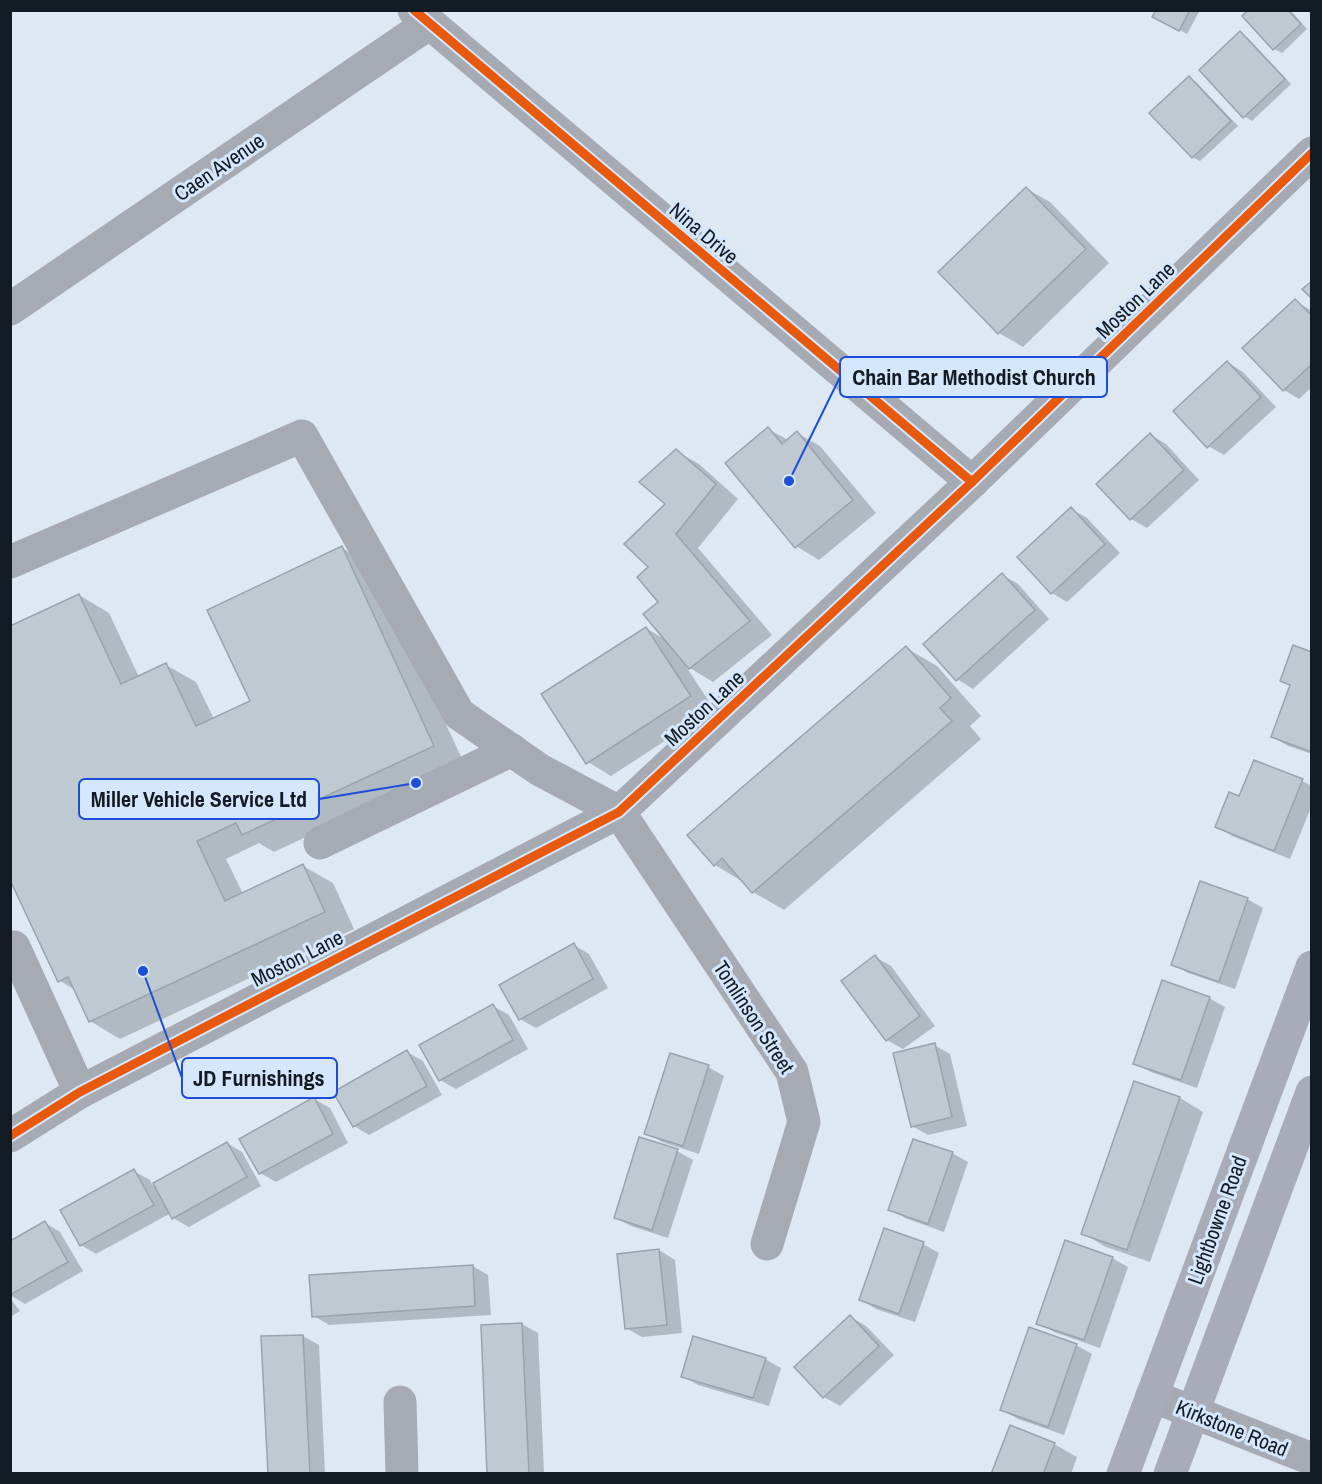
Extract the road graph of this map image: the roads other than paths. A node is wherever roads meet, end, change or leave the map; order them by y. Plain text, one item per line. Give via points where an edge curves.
1 (421, 17) edge
2 (1311, 153) edge
3 (10, 309) edge
4 (972, 482) junction
5 (10, 562) edge
6 (512, 750) junction
7 (619, 812) junction
8 (320, 843) dead end
9 (14, 947) dead end
10 (1311, 967) edge
11 (80, 1092) junction
12 (1311, 1092) edge
13 (10, 1136) edge
14 (767, 1244) dead end
15 (1152, 1396) junction
16 (400, 1402) dead end
17 (1193, 1413) junction
18 (1311, 1459) edge
19 (402, 1473) edge
20 (1123, 1473) edge
21 (1170, 1473) edge

1 - 3 street, Caen Avenue
1 - 4 street, Nina Drive
2 - 4 street, Moston Lane
4 - 7 street, Moston Lane
5 - 6 street via 302,436 459,714
6 - 7 street via 540,770
6 - 8 street
7 - 11 street, Moston Lane
7 - 14 street, Tomlinson Street via 792,1072 804,1122
9 - 11 street
10 - 15 main road, Lightbowne Road
11 - 13 street, Moston Lane
12 - 17 main road, Lightbowne Road
15 - 17 street, Kirkstone Road
15 - 20 main road, Lightbowne Road
16 - 19 street
17 - 18 street, Kirkstone Road
17 - 21 main road, Lightbowne Road

